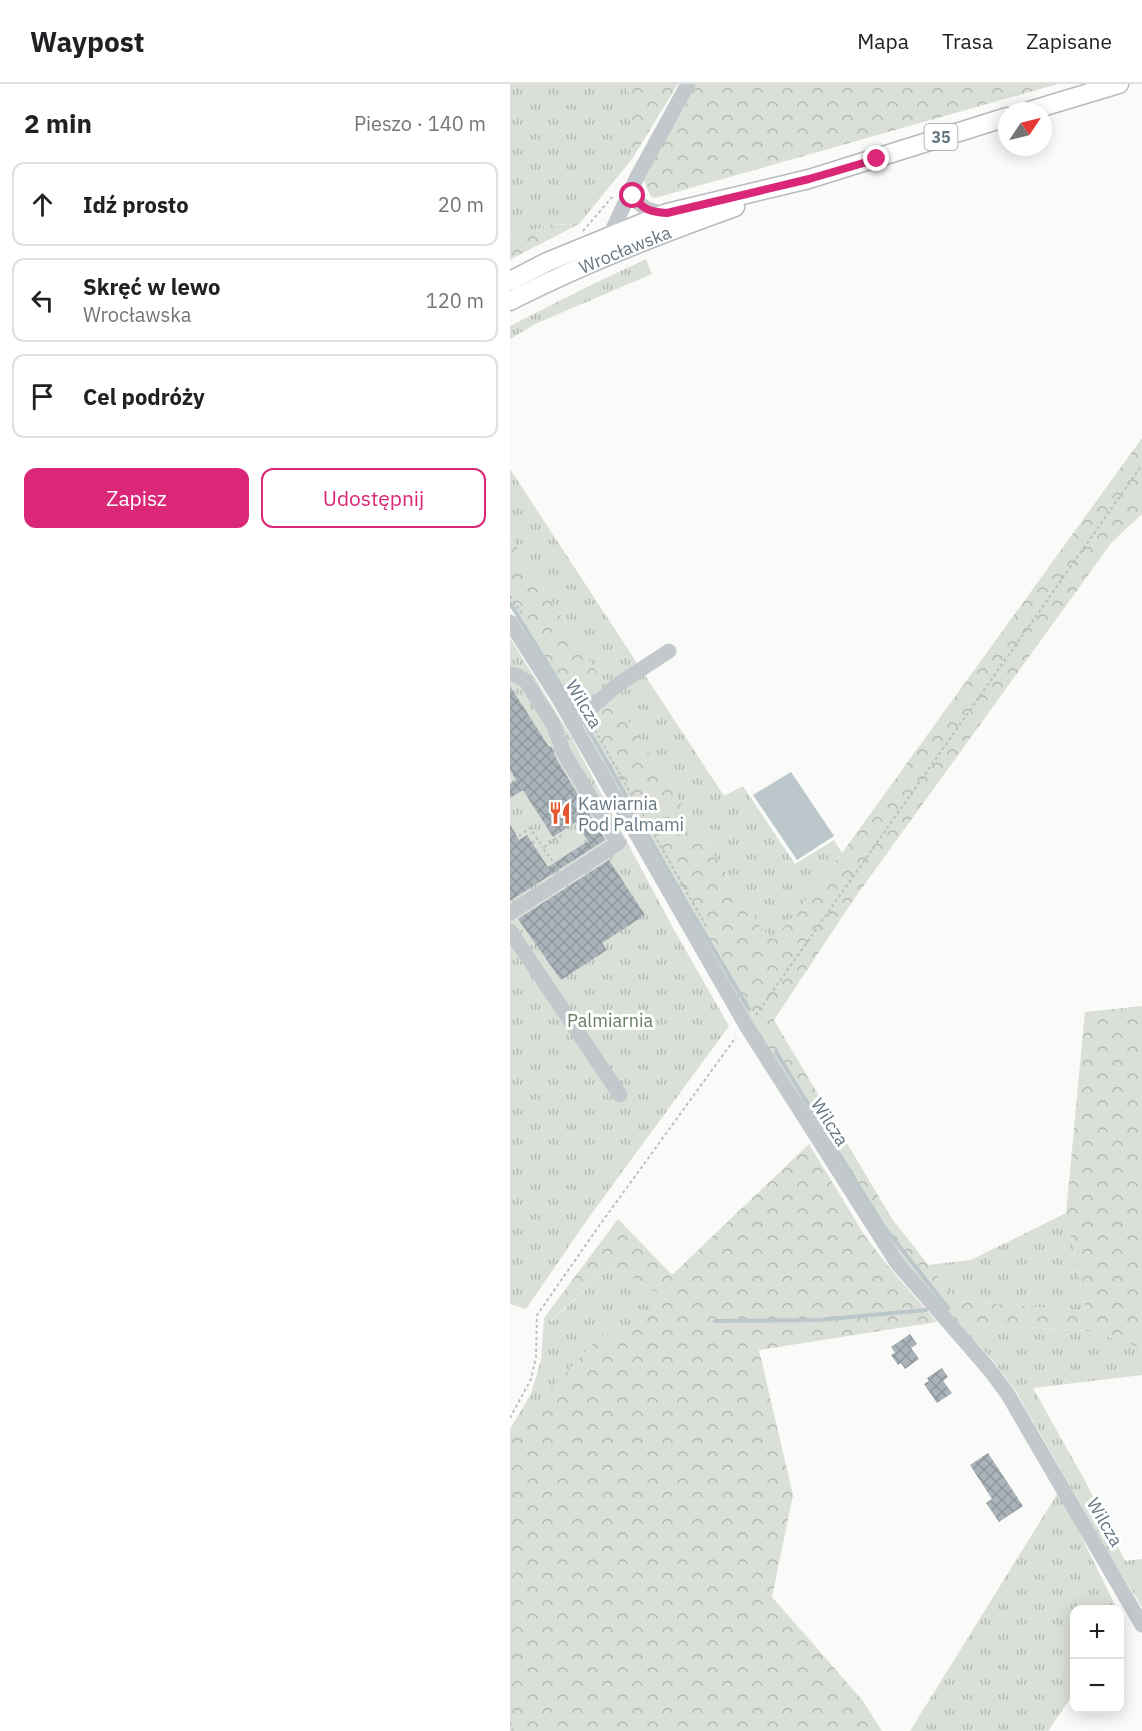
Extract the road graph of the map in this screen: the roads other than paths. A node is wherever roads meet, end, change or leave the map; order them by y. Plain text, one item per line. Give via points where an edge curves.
1 (688, 84) edge
2 (1119, 84) edge
3 (1052, 104) edge
4 (998, 120) edge
5 (809, 179) junction
6 (625, 188) junction
7 (667, 213) junction
8 (613, 228) junction
9 (557, 278) junction
10 (510, 281) edge
11 (510, 301) edge
12 (510, 622) edge
13 (669, 651) dead end
14 (510, 674) edge
15 (572, 722) junction
16 (510, 913) edge
17 (510, 931) edge
18 (620, 1095) dead end
19 (1142, 1625) edge

1 - 6 street
2 - 3 main road
4 - 5 main road, Wrocławska / 35
5 - 7 main road, Wrocławska / 35
5 - 9 main road, Wrocławska / 35
6 - 7 street via 645,209
6 - 8 street
7 - 8 main road, Wrocławska / 35
8 - 9 street via 604,246
8 - 10 main road, Wrocławska / 35
9 - 11 main road, Wrocławska / 35
12 - 15 street, Wilcza
13 - 15 street via 617,685
14 - 16 street via 526,681 554,724 564,753 618,843
15 - 19 street, Wilcza via 897,1263 1006,1393
17 - 18 street

